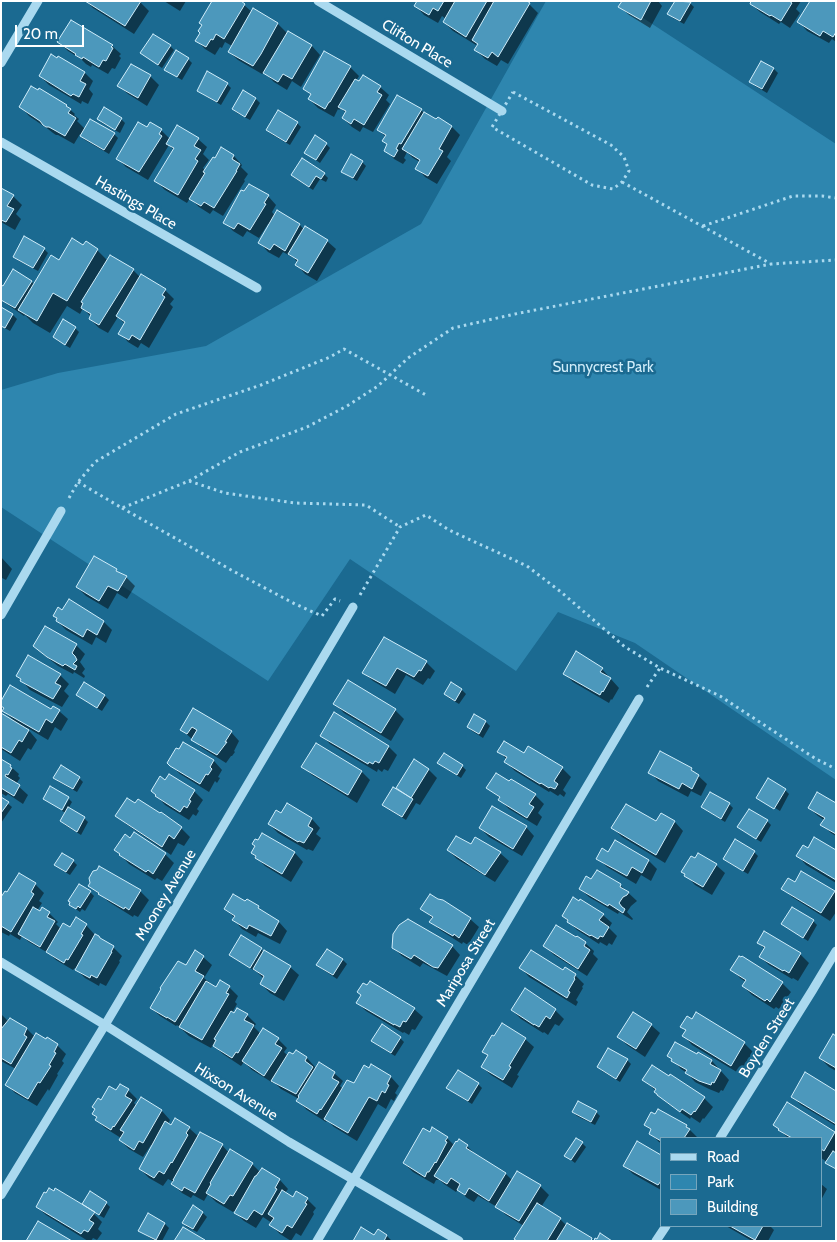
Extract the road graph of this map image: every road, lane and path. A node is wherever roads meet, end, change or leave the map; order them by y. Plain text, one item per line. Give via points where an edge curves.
1 (38, 1) edge
2 (318, 1) edge
3 (1, 63) edge
4 (502, 110) junction
5 (1, 142) edge
6 (622, 182) junction
7 (836, 198) edge
8 (702, 226) junction
9 (836, 260) edge
10 (771, 264) junction
11 (257, 288) dead end
12 (389, 375) junction
13 (426, 395) dead end
14 (189, 481) junction
15 (78, 482) junction
16 (122, 508) junction
17 (60, 511) joint
18 (400, 527) junction
19 (360, 596) dead end
20 (353, 607) joint
21 (1, 614) edge
22 (660, 668) junction
23 (639, 699) joint
24 (836, 769) edge
25 (836, 951) edge
26 (1, 962) edge
27 (105, 1025) junction
28 (721, 1137) edge
29 (353, 1179) junction
30 (1, 1195) edge
31 (665, 1227) edge
32 (317, 1241) edge
33 (459, 1241) edge
34 (656, 1241) edge

1 - 3 street
2 - 4 street, Clifton Place
4 - 6 path via 492,127 592,185 613,189
4 - 6 path via 513,92 611,145 624,157 629,172
5 - 11 street, Hastings Place
6 - 8 path
7 - 8 path via 793,196
8 - 10 path
9 - 10 path
10 - 12 path via 453,328
12 - 13 path
12 - 14 path via 347,406 308,427 240,452
12 - 15 path via 344,349 261,385 176,414 96,462
14 - 16 path
14 - 18 path via 225,493 295,503 366,505
15 - 16 path
15 - 17 path
16 - 20 path via 233,571 322,616 335,599
17 - 21 street
18 - 19 path
18 - 22 path via 426,515 448,530 527,566 625,647
20 - 27 street, Mooney Avenue
22 - 23 path
22 - 24 path via 720,696
23 - 29 street, Mariposa Street
25 - 28 street, Boyden Street
26 - 27 street, Hixson Avenue
27 - 29 street, Hixson Avenue
27 - 30 street, Mooney Avenue
29 - 32 street, Mariposa Street
29 - 33 street, Hixson Avenue
31 - 34 street

